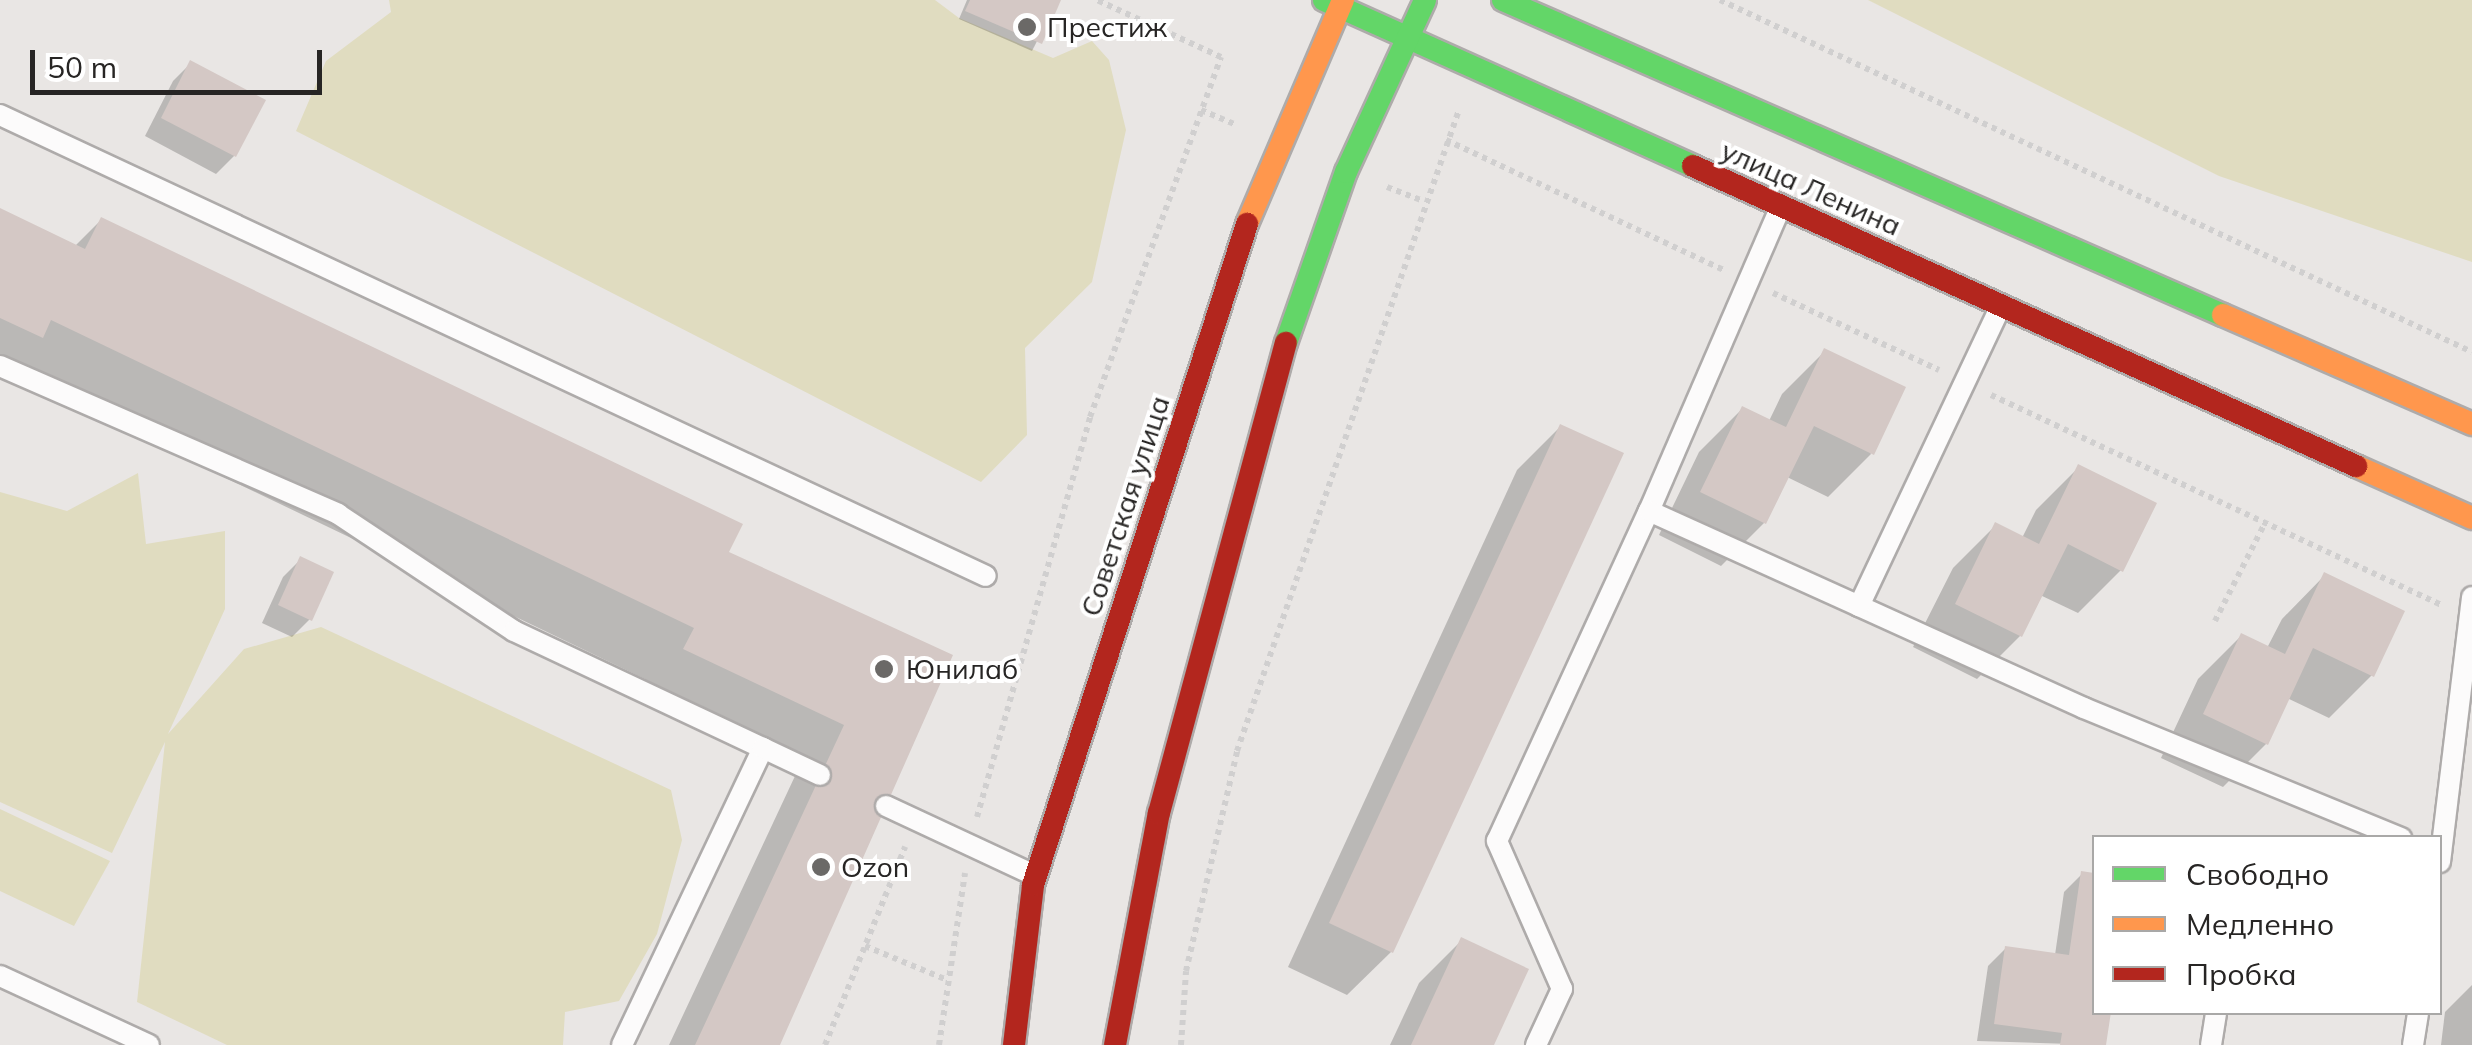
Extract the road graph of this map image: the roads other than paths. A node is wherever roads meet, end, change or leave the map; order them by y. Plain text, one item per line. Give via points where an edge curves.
1 (1425, 0) edge
2 (1503, 0) edge
3 (1336, 2) edge
4 (1407, 40) junction
5 (0, 114) edge
6 (1780, 207) junction
7 (2001, 306) junction
8 (0, 366) edge
9 (2288, 401) dead end
10 (2472, 424) edge
11 (2274, 432) junction
12 (1649, 511) junction
13 (2472, 518) edge
14 (986, 576) dead end
15 (2472, 597) edge
16 (1859, 606) junction
17 (763, 748) junction
18 (820, 775) dead end
19 (886, 806) dead end
20 (2394, 835) edge
21 (2442, 838) edge
22 (1037, 876) junction
23 (0, 976) edge
24 (2216, 1015) edge
25 (2418, 1015) edge
26 (149, 1045) edge
27 (622, 1045) edge
28 (1014, 1045) edge
29 (1115, 1045) edge
30 (1536, 1045) edge
31 (2211, 1045) edge
32 (2414, 1045) edge

1 - 4 street
2 - 10 street, улица Ленина via 2306,363
3 - 4 street, улица Ленина
3 - 22 street, Советская улица via 1256,195
4 - 6 street, улица Ленина
4 - 29 street via 1346,172 1282,354 1158,812
5 - 14 lane
6 - 7 street, улица Ленина
6 - 12 lane
7 - 11 street, улица Ленина
7 - 16 lane
8 - 17 lane via 338,514 514,631
9 - 11 street
11 - 13 street, улица Ленина
12 - 16 lane
12 - 30 lane via 1497,841 1562,988
15 - 21 lane
16 - 20 lane via 2084,708
17 - 18 lane
17 - 27 lane
19 - 22 lane
22 - 28 street, Советская улица
23 - 26 lane
24 - 31 lane
25 - 32 lane

